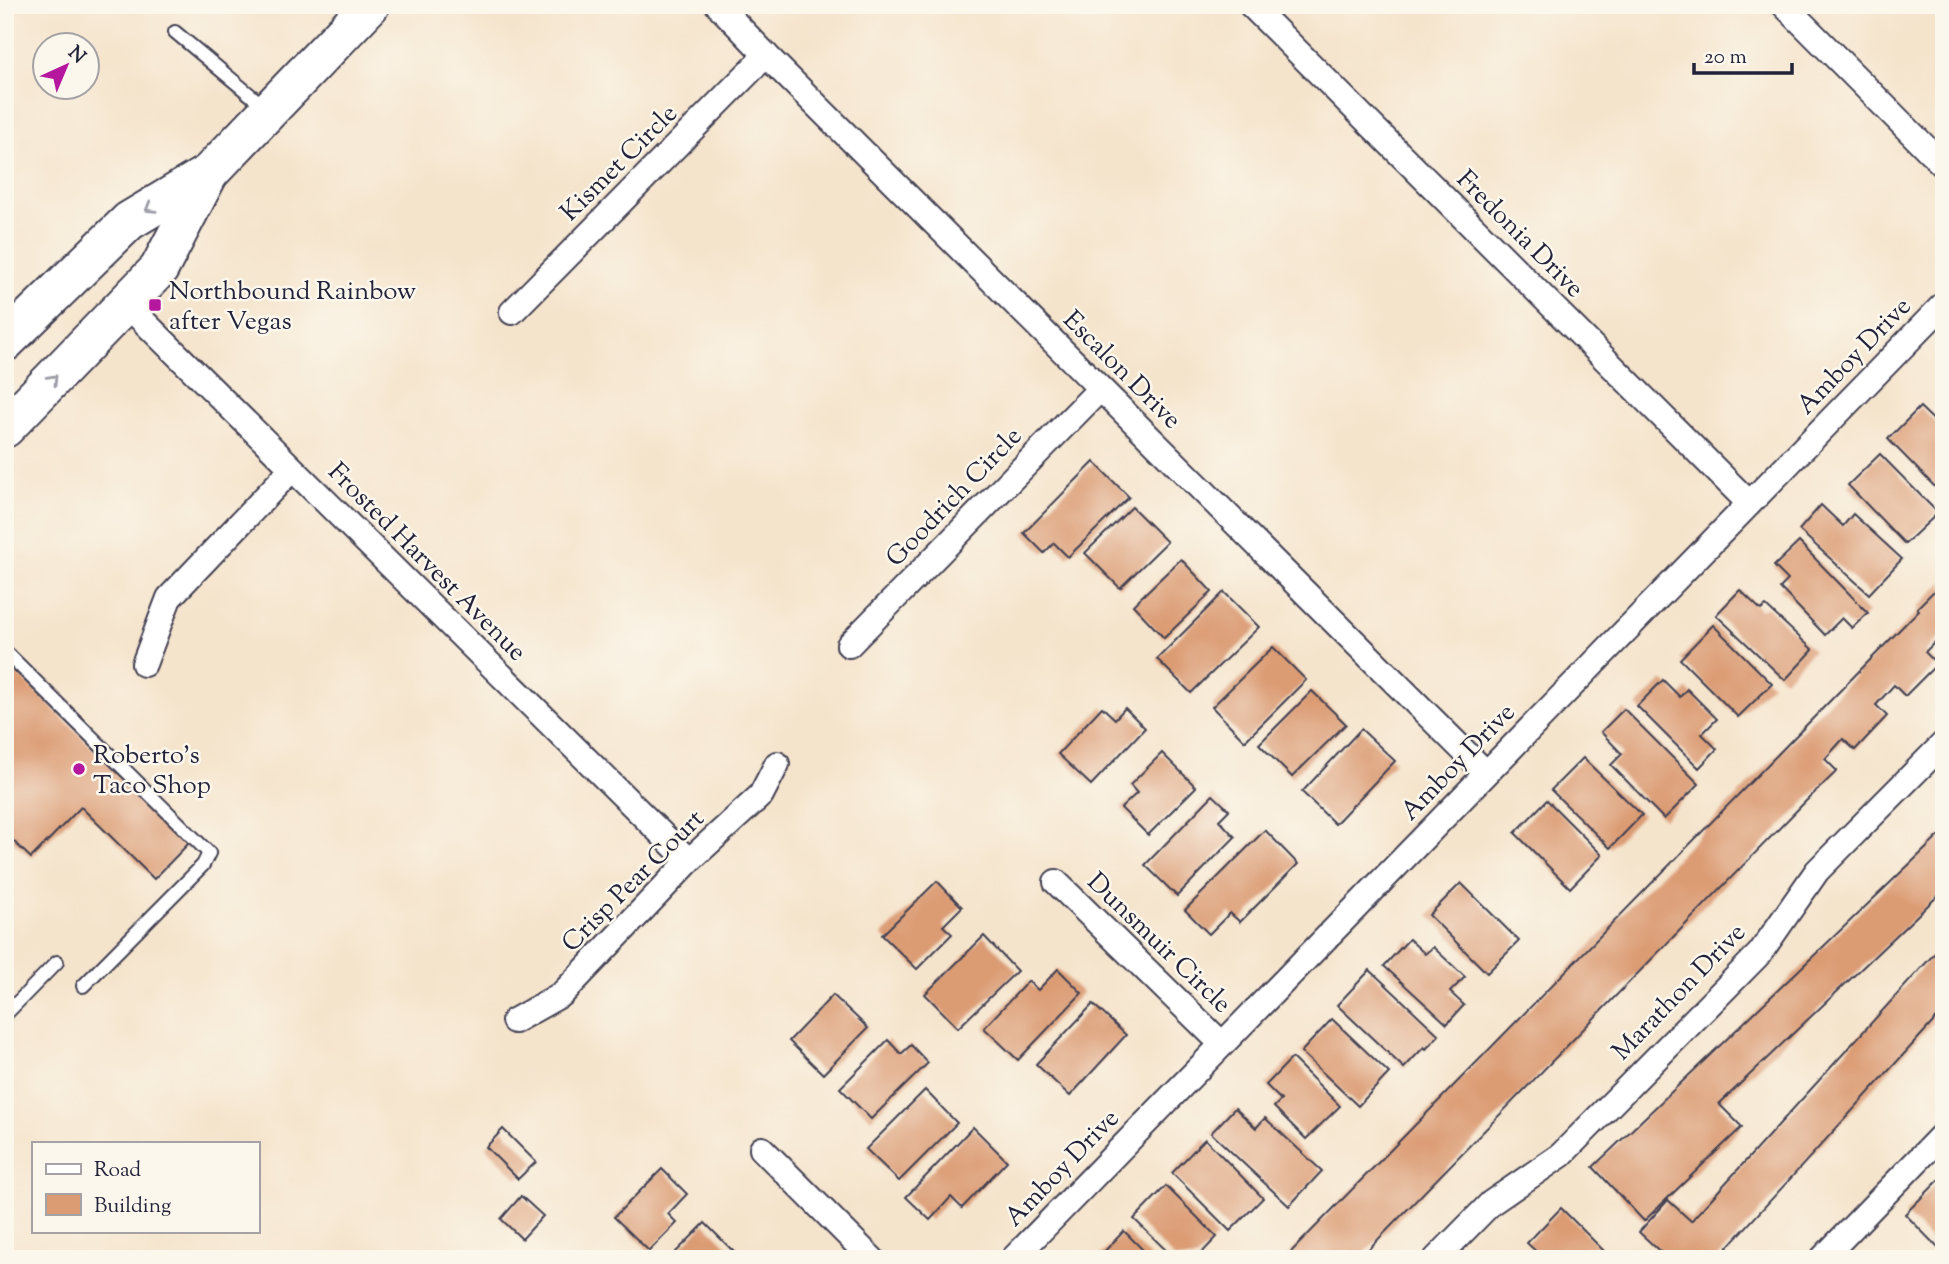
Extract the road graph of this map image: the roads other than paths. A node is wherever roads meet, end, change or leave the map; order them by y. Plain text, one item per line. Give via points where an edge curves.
1 (370, 5) edge
2 (718, 5) edge
3 (1251, 5) edge
4 (1784, 5) edge
5 (175, 32) dead end
6 (766, 55) junction
7 (269, 110) junction
8 (1944, 166) edge
9 (209, 173) junction
10 (125, 304) junction
11 (1944, 304) edge
12 (512, 312) dead end
13 (5, 342) edge
14 (1100, 389) junction
15 (5, 428) edge
16 (292, 469) junction
17 (1749, 503) junction
18 (849, 645) dead end
19 (5, 650) edge
20 (145, 664) dead end
21 (1944, 743) edge
22 (777, 764) dead end
23 (1486, 773) junction
24 (689, 861) junction
25 (1056, 883) dead end
26 (57, 962) dead end
27 (83, 986) dead end
28 (5, 1015) edge
29 (514, 1021) dead end
30 (1222, 1044) junction
31 (1944, 1133) edge
32 (762, 1149) dead end
33 (872, 1259) edge
34 (1013, 1259) edge
35 (1436, 1259) edge
36 (1822, 1259) edge

1 - 7 main road
2 - 6 street, Escalon Drive
3 - 17 street, Fredonia Drive
4 - 8 street
5 - 7 lane
6 - 12 street, Kismet Circle
6 - 14 street, Escalon Drive
7 - 9 main road
9 - 10 main road via 159,270
9 -> 13 main road via 129,221
15 -> 10 main road
10 - 16 street, Frosted Harvest Avenue
11 - 17 street, Amboy Drive
14 - 18 street, Goodrich Circle
14 - 23 street, Escalon Drive
16 - 20 street via 170,598
16 - 24 street, Frosted Harvest Avenue
17 - 23 street, Amboy Drive
19 - 27 lane via 209,853 203,865
21 - 35 street, Marathon Drive via 1817,871 1759,953 1609,1107 1561,1154 1492,1203
22 - 24 street, Crisp Pear Court via 761,795
23 - 30 street, Amboy Drive
24 - 29 street, Crisp Pear Court via 562,994
25 - 30 street, Dunsmuir Circle
26 - 28 lane
30 - 34 street, Amboy Drive
31 - 36 street
32 - 33 street

